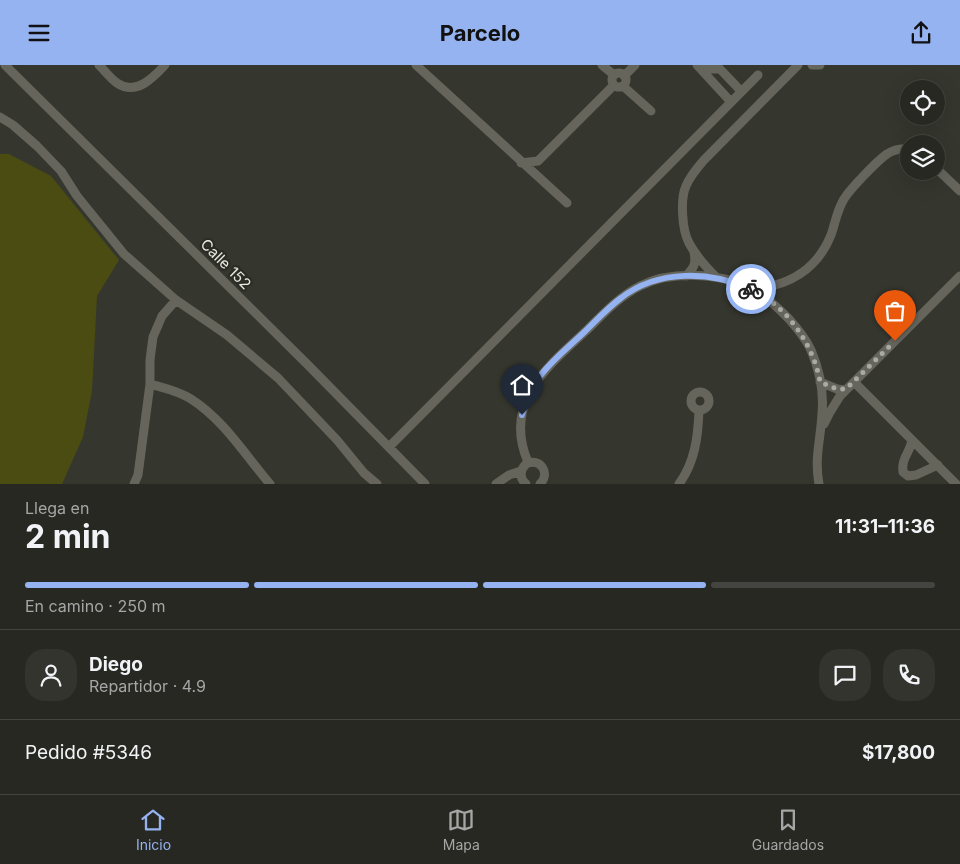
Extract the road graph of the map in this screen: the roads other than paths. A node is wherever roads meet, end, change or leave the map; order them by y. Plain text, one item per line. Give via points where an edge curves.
1 (6, 65) edge
2 (99, 65) edge
3 (165, 65) edge
4 (416, 65) edge
5 (602, 65) edge
6 (635, 65) edge
7 (697, 65) edge
8 (707, 65) edge
9 (798, 65) edge
10 (812, 65) edge
11 (820, 65) edge
12 (758, 75) dead end
13 (620, 82) junction
14 (741, 91) junction
15 (731, 101) junction
16 (651, 111) dead end
17 (0, 117) edge
18 (900, 148) edge
19 (538, 161) junction
20 (522, 163) junction
21 (538, 177) junction
22 (945, 177) edge
23 (960, 191) edge
24 (566, 203) dead end
25 (694, 251) junction
26 (686, 276) junction
27 (960, 276) edge
28 (716, 277) junction
29 (778, 286) junction
30 (752, 289) junction
31 (176, 300) junction
32 (778, 308) junction
33 (820, 382) junction
34 (854, 382) junction
35 (150, 384) junction
36 (846, 389) junction
37 (699, 410) dead end
38 (819, 436) junction
39 (912, 440) junction
40 (389, 447) junction
41 (528, 462) junction
42 (938, 465) junction
43 (521, 471) junction
44 (134, 484) edge
45 (270, 484) edge
46 (377, 484) edge
47 (425, 484) edge
48 (496, 484) edge
49 (526, 484) edge
50 (541, 484) edge
51 (679, 484) edge
52 (819, 484) edge
53 (956, 484) edge

1 - 40 street, Calle 152
2 - 3 street via 116,83 139,87
4 - 20 street
5 - 13 street via 614,75 621,74
6 - 13 street
7 - 15 street
8 - 14 street via 711,69 720,69
9 - 25 street via 692,173 682,207 688,242
10 - 11 street
12 - 14 street
13 - 16 street
13 - 19 street
14 - 15 street
15 - 40 street
17 - 31 street via 13,125 61,171 124,254
18 - 29 street via 886,155 844,199 822,253 811,266
19 - 20 street
19 - 21 street
20 - 21 street
21 - 24 street
22 - 23 street
25 - 26 street via 694,268
25 - 28 street
26 - 28 street
26 - 41 street via 641,285 621,297 547,367 530,391 522,415 522,442
27 - 34 street
28 - 30 street
29 - 30 street
29 - 32 street
30 - 32 street
31 - 35 street via 162,316 153,337
31 - 46 street via 227,335 278,378
32 - 33 street via 810,348
33 - 36 street
33 - 38 street via 822,411
34 - 36 street
34 - 39 street
35 - 44 street via 138,475
35 - 45 street via 189,398 203,408
36 - 38 street
37 - 51 street via 693,456
38 - 52 street via 816,461
39 - 42 street
39 - 42 street via 902,465 903,472 908,476 916,475
40 - 47 street, Calle 152
41 - 43 street
41 - 50 street via 544,468
42 - 53 street
43 - 48 street
43 - 49 street via 521,478

